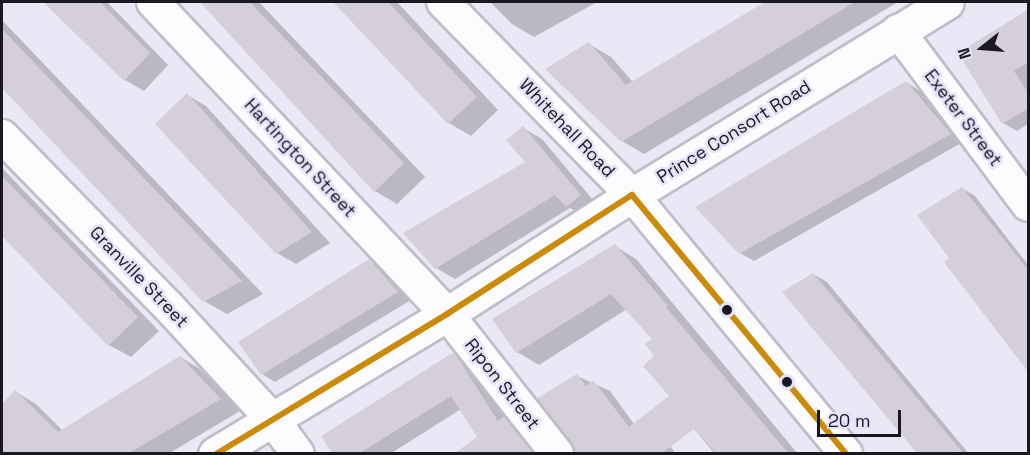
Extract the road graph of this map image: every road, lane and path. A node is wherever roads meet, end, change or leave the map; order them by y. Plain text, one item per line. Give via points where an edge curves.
1 (153, 2) edge
2 (443, 2) edge
3 (947, 2) edge
4 (898, 31) junction
5 (2, 136) edge
6 (632, 195) junction
7 (1029, 205) edge
8 (447, 314) junction
9 (273, 420) junction
10 (216, 453) edge
11 (298, 453) edge
12 (556, 453) edge
13 (846, 453) edge

1 - 8 street, Hartington Street
2 - 6 street, Whitehall Road
3 - 4 street, Prince Consort Road
4 - 6 street, Prince Consort Road
4 - 7 street, Exeter Street
5 - 9 street, Granville Street
6 - 8 street, Prince Consort Road
6 - 13 street, Whitehall Road
8 - 9 street, Prince Consort Road
8 - 12 street, Ripon Street
9 - 10 street, Prince Consort Road
9 - 11 street, Granville Street

